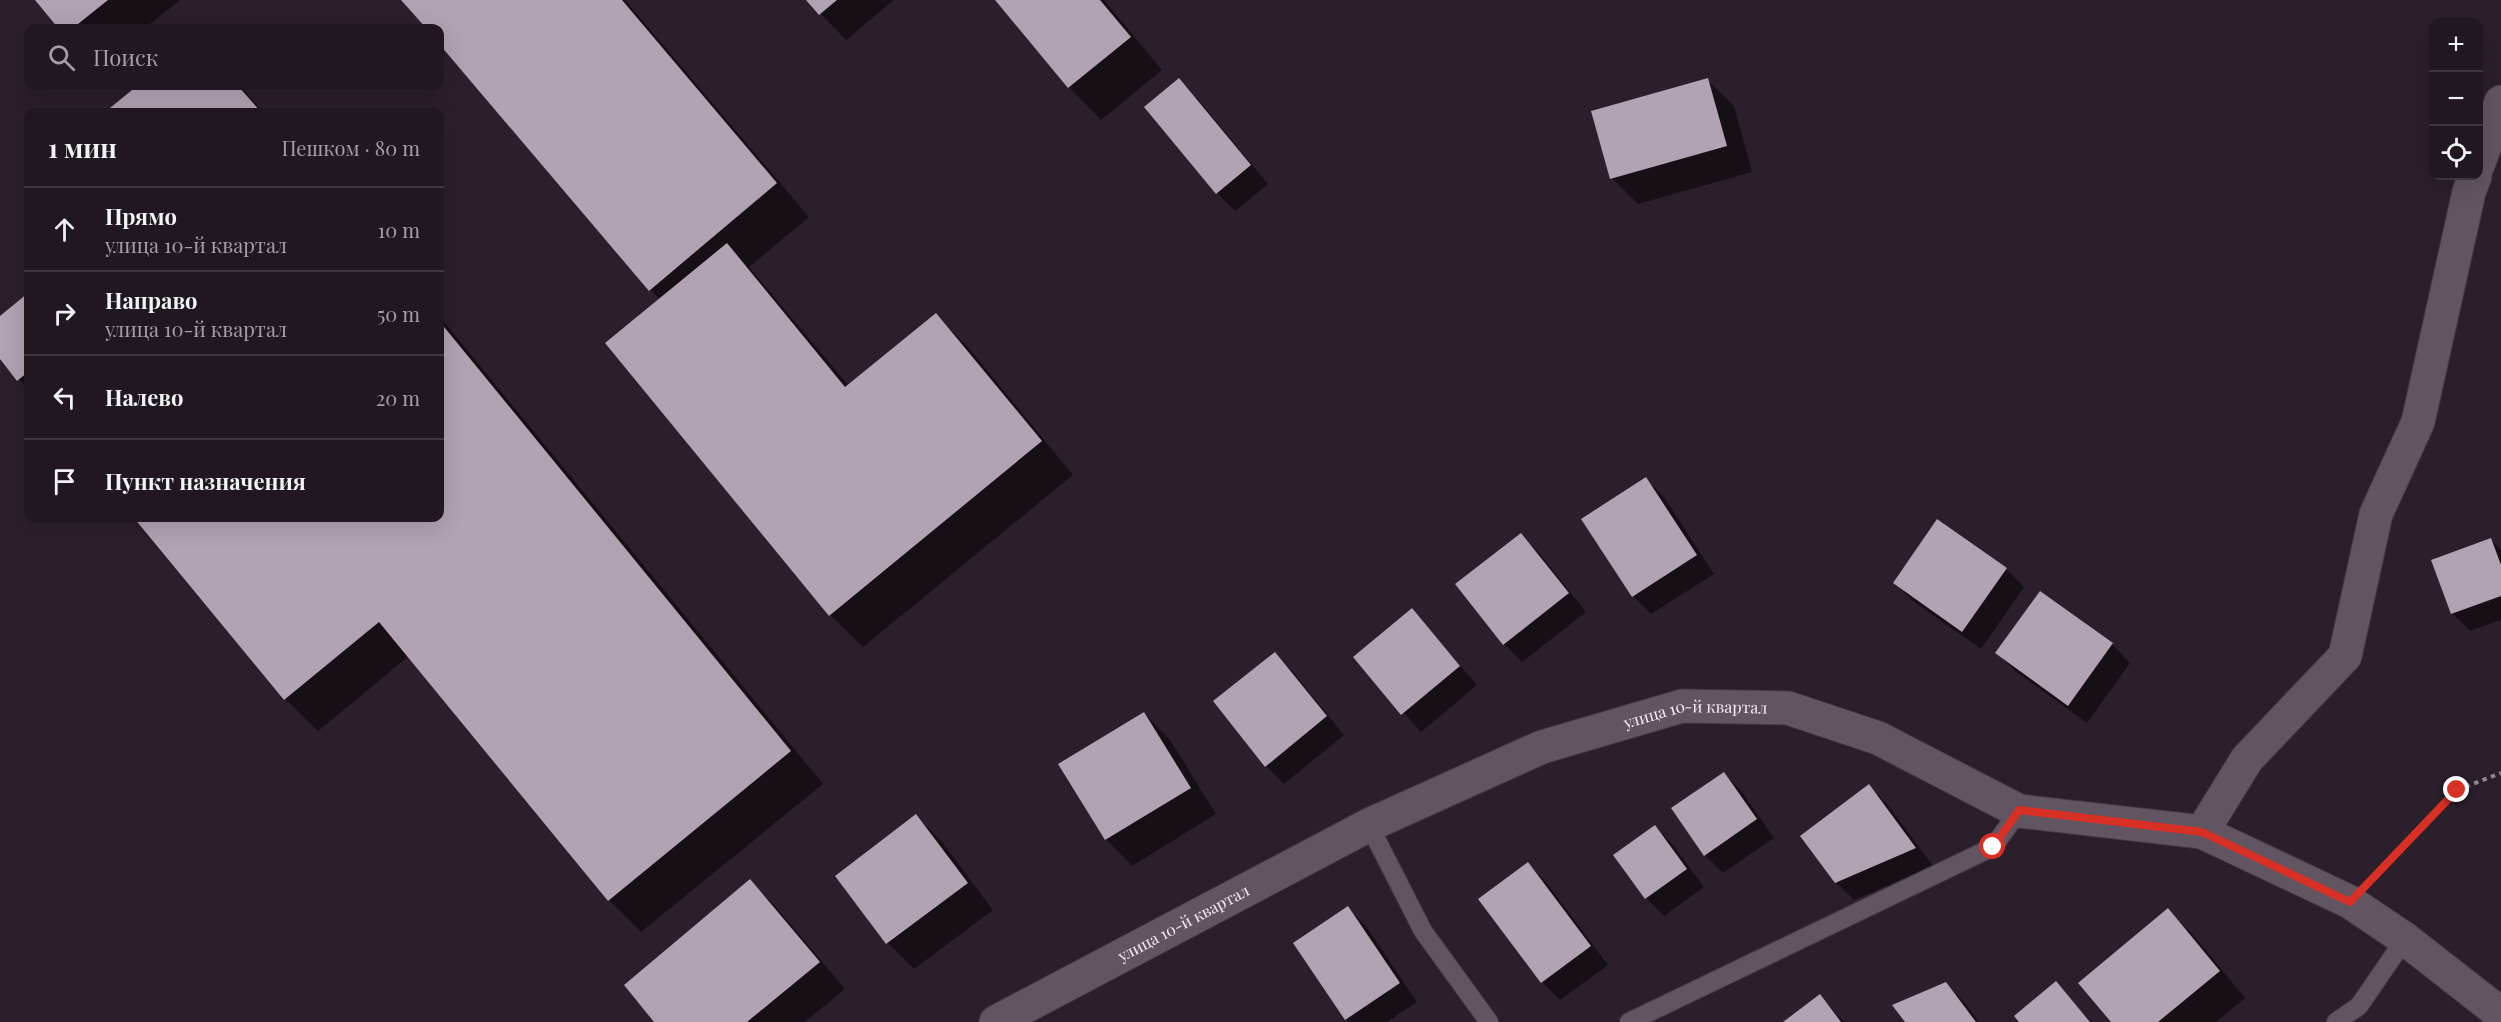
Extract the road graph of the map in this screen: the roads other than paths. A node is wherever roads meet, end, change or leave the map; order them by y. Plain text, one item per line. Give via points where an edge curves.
1 (2501, 102) edge
2 (2483, 151) edge
3 (2474, 180) edge
4 (2019, 810) junction
5 (1369, 825) junction
6 (2202, 832) junction
7 (2405, 939) junction
8 (2501, 1014) edge
9 (996, 1022) edge
10 (1489, 1022) edge
11 (1629, 1022) edge
12 (2336, 1022) edge

1 - 2 street
3 - 6 street via 2418,422 2376,514 2345,656 2247,759
4 - 5 street, улица 10-й квартал via 1878,738 1788,708 1682,706 1542,747
4 - 6 street, улица 10-й квартал
4 - 11 lane via 1993,847
5 - 9 street, улица 10-й квартал
5 - 10 lane via 1423,932
6 - 7 street, улица 10-й квартал via 2350,902
7 - 8 street, улица 10-й квартал
7 - 12 lane via 2359,1006

